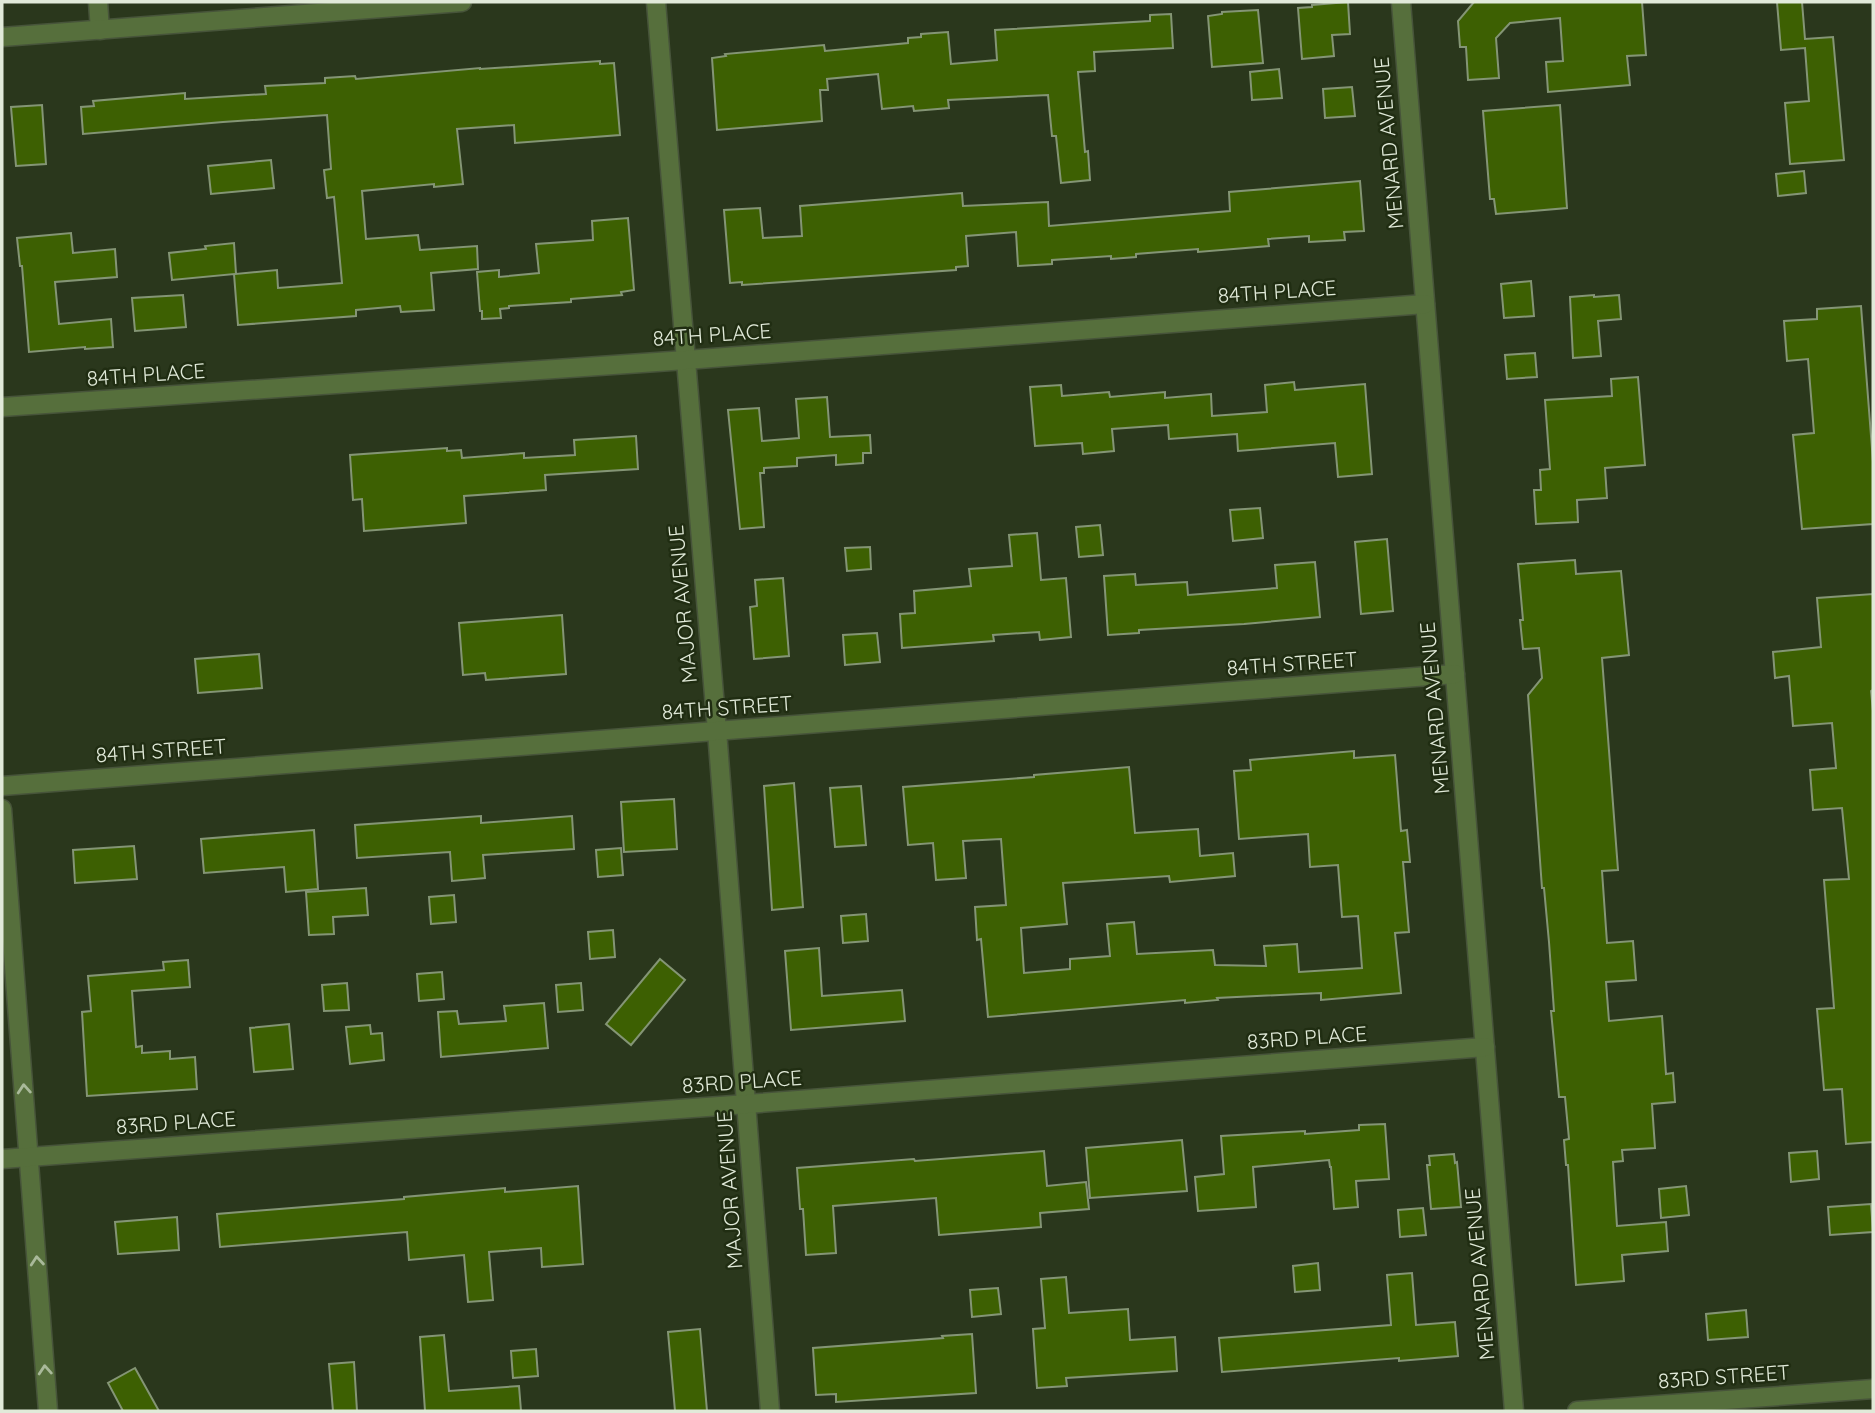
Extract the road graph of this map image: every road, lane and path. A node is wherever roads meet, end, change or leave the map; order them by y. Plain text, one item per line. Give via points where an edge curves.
1 (98, 2) edge
2 (462, 2) edge
3 (656, 2) edge
4 (1401, 2) edge
5 (286, 9) edge
6 (100, 30) junction
7 (2, 37) edge
8 (1425, 304) junction
9 (686, 360) junction
10 (2, 407) edge
11 (1455, 674) junction
12 (717, 731) junction
13 (2, 786) edge
14 (2, 809) edge
15 (1485, 1047) junction
16 (747, 1104) junction
17 (29, 1157) junction
18 (2, 1159) edge
19 (1873, 1389) edge
20 (48, 1411) edge
21 (770, 1411) edge
22 (1514, 1411) edge
23 (1577, 1411) edge

1 - 6 street
2 - 5 street
3 - 9 street, MAJOR AVENUE
4 - 8 street, MENARD AVENUE
5 - 6 street
6 - 7 street
8 - 9 street, 84TH PLACE
8 - 11 street, MENARD AVENUE
9 - 10 street, 84TH PLACE
9 - 12 street, MAJOR AVENUE
11 - 12 street, 84TH STREET
11 - 15 street, MENARD AVENUE
12 - 13 street, 84TH STREET
12 - 16 street, MAJOR AVENUE
17 -> 14 street
15 - 16 street, 83RD PLACE
15 - 22 street, MENARD AVENUE
16 - 17 street, 83RD PLACE
16 - 21 street, MAJOR AVENUE
17 - 18 street, 83RD PLACE
20 -> 17 street
19 - 23 street, 83RD STREET

